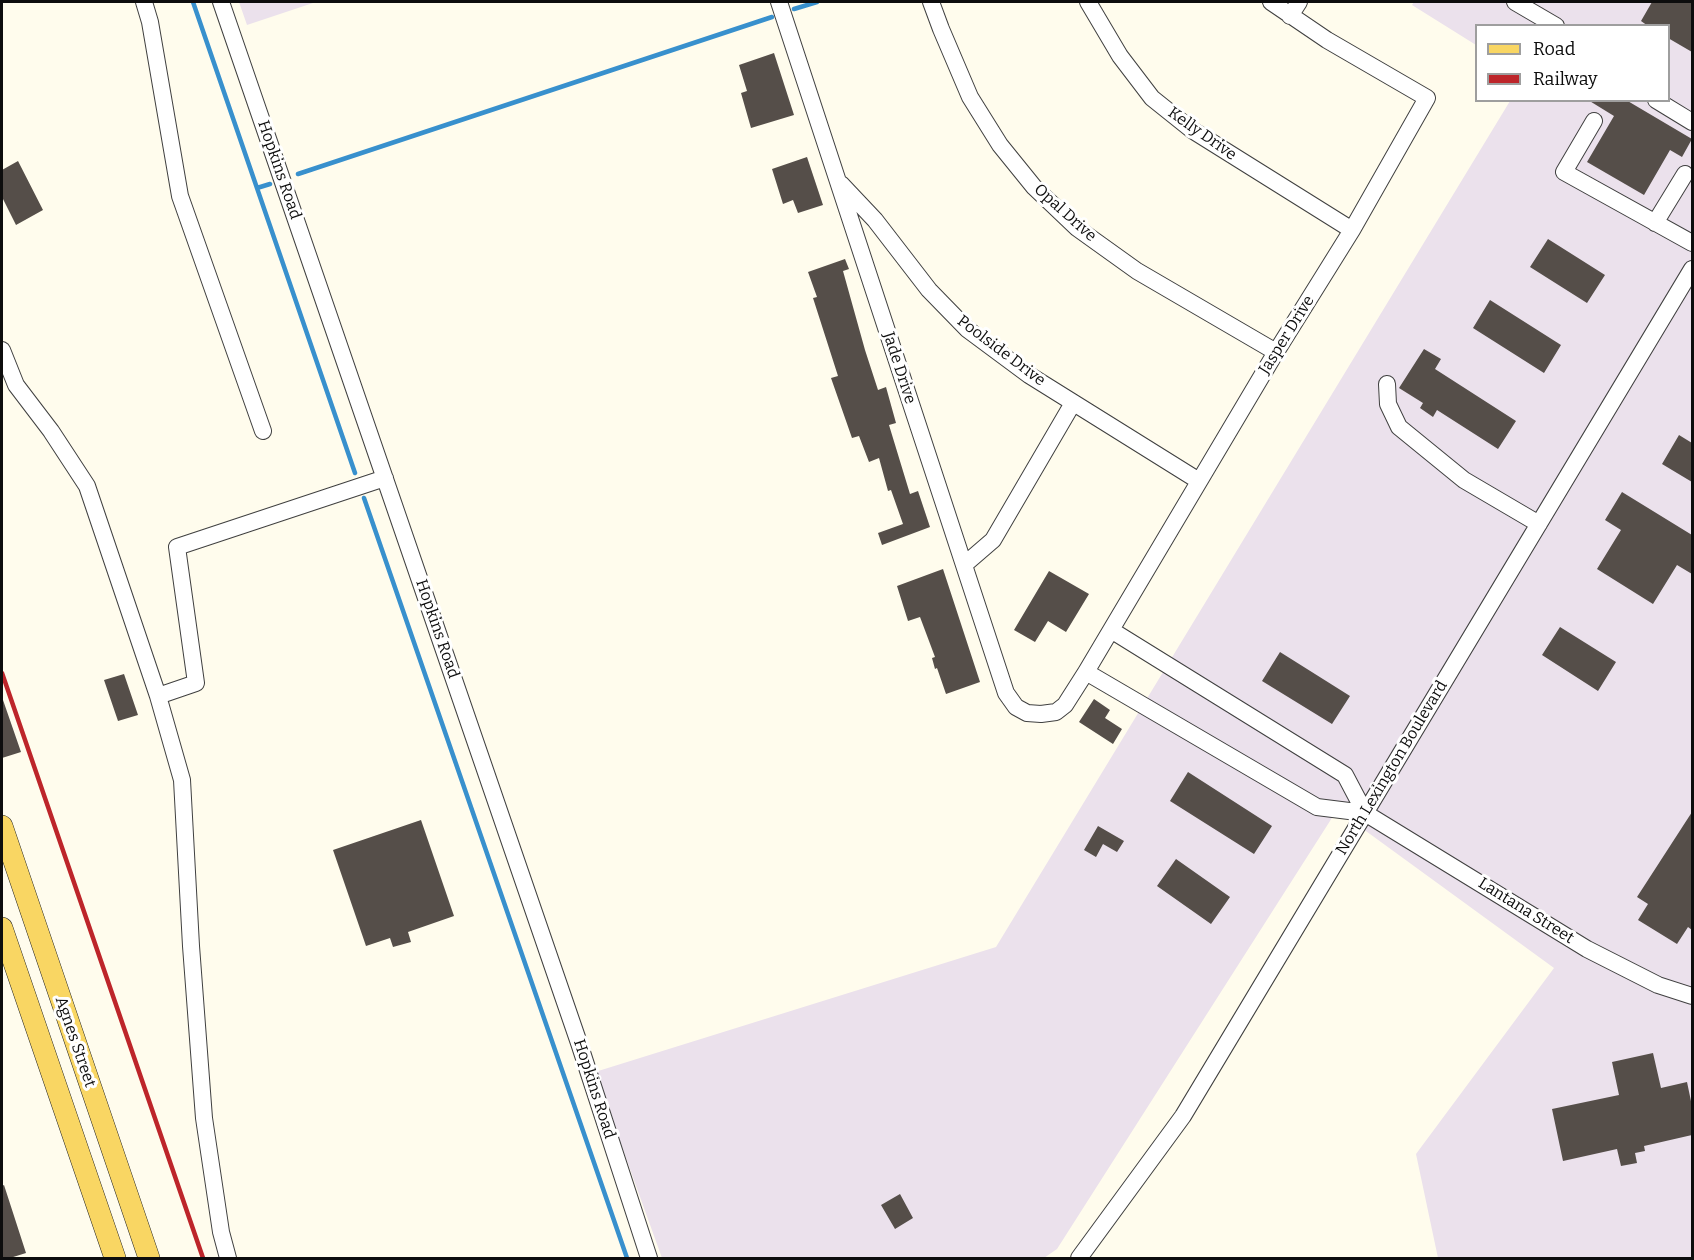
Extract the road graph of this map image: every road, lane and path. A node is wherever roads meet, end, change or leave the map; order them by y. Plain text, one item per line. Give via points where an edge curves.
1 (144, 2) edge
2 (221, 2) edge
3 (779, 2) edge
4 (932, 2) edge
5 (1088, 2) edge
6 (1271, 2) edge
7 (1515, 2) edge
8 (1294, 9) edge
9 (1553, 24) edge
10 (1659, 102) edge
11 (1594, 121) dead end
12 (1692, 122) edge
13 (1685, 174) dead end
14 (838, 181) junction
15 (1655, 223) junction
16 (1352, 230) junction
17 (1692, 243) edge
18 (1692, 268) edge
19 (2, 350) edge
20 (1276, 352) junction
21 (1387, 384) dead end
22 (1073, 403) junction
23 (263, 431) dead end
24 (385, 478) junction
25 (1199, 481) junction
26 (1539, 524) junction
27 (964, 565) junction
28 (1111, 630) junction
29 (1086, 672) junction
30 (158, 696) junction
31 (1041, 714) joint
32 (1365, 813) junction
33 (2, 826) edge
34 (2, 928) edge
35 (1692, 996) edge
36 (115, 1258) edge
37 (149, 1258) edge
38 (228, 1258) edge
39 (649, 1258) edge
40 (1079, 1258) edge

1 - 23 street via 180,196
2 - 24 street, Hopkins Road
3 - 14 street, Jade Drive
4 - 20 street, Opal Drive via 970,97 1000,145 1035,188 1077,228 1137,270
5 - 16 street, Kelly Drive via 1120,56 1152,98 1192,130
6 - 8 street, Jasper Drive
7 - 9 street
8 - 16 street, Jasper Drive via 1427,98
10 - 12 street
11 - 15 street via 1564,172
13 - 15 street
14 - 22 street, Poolside Drive via 875,220 929,290 968,329
14 - 27 street, Jade Drive
15 - 17 street
16 - 20 street, Jasper Drive
18 - 26 street, North Lexington Boulevard
19 - 30 street via 16,385 87,486
20 - 25 street, Jasper Drive
21 - 26 street via 1388,405 1399,427 1464,480
22 - 25 street, Poolside Drive
22 - 27 street via 993,540
24 - 30 street via 177,548 196,683
24 - 39 street, Hopkins Road via 576,1031
25 - 28 street, Jasper Drive
26 - 32 street, North Lexington Boulevard
27 - 31 street, Jade Drive via 1006,693 1016,707
28 - 29 street, Jasper Drive
28 - 32 street via 1345,775
29 - 31 street, Jasper Drive via 1065,705 1056,712
29 - 32 street, Lantana Street via 1317,807
30 - 38 street via 182,780 204,1118 220,1232
32 - 35 street, Lantana Street via 1587,949 1658,985
32 - 40 street, North Lexington Boulevard via 1183,1116
33 - 37 main road, Agnes Street
34 - 36 main road, Agnes Street

